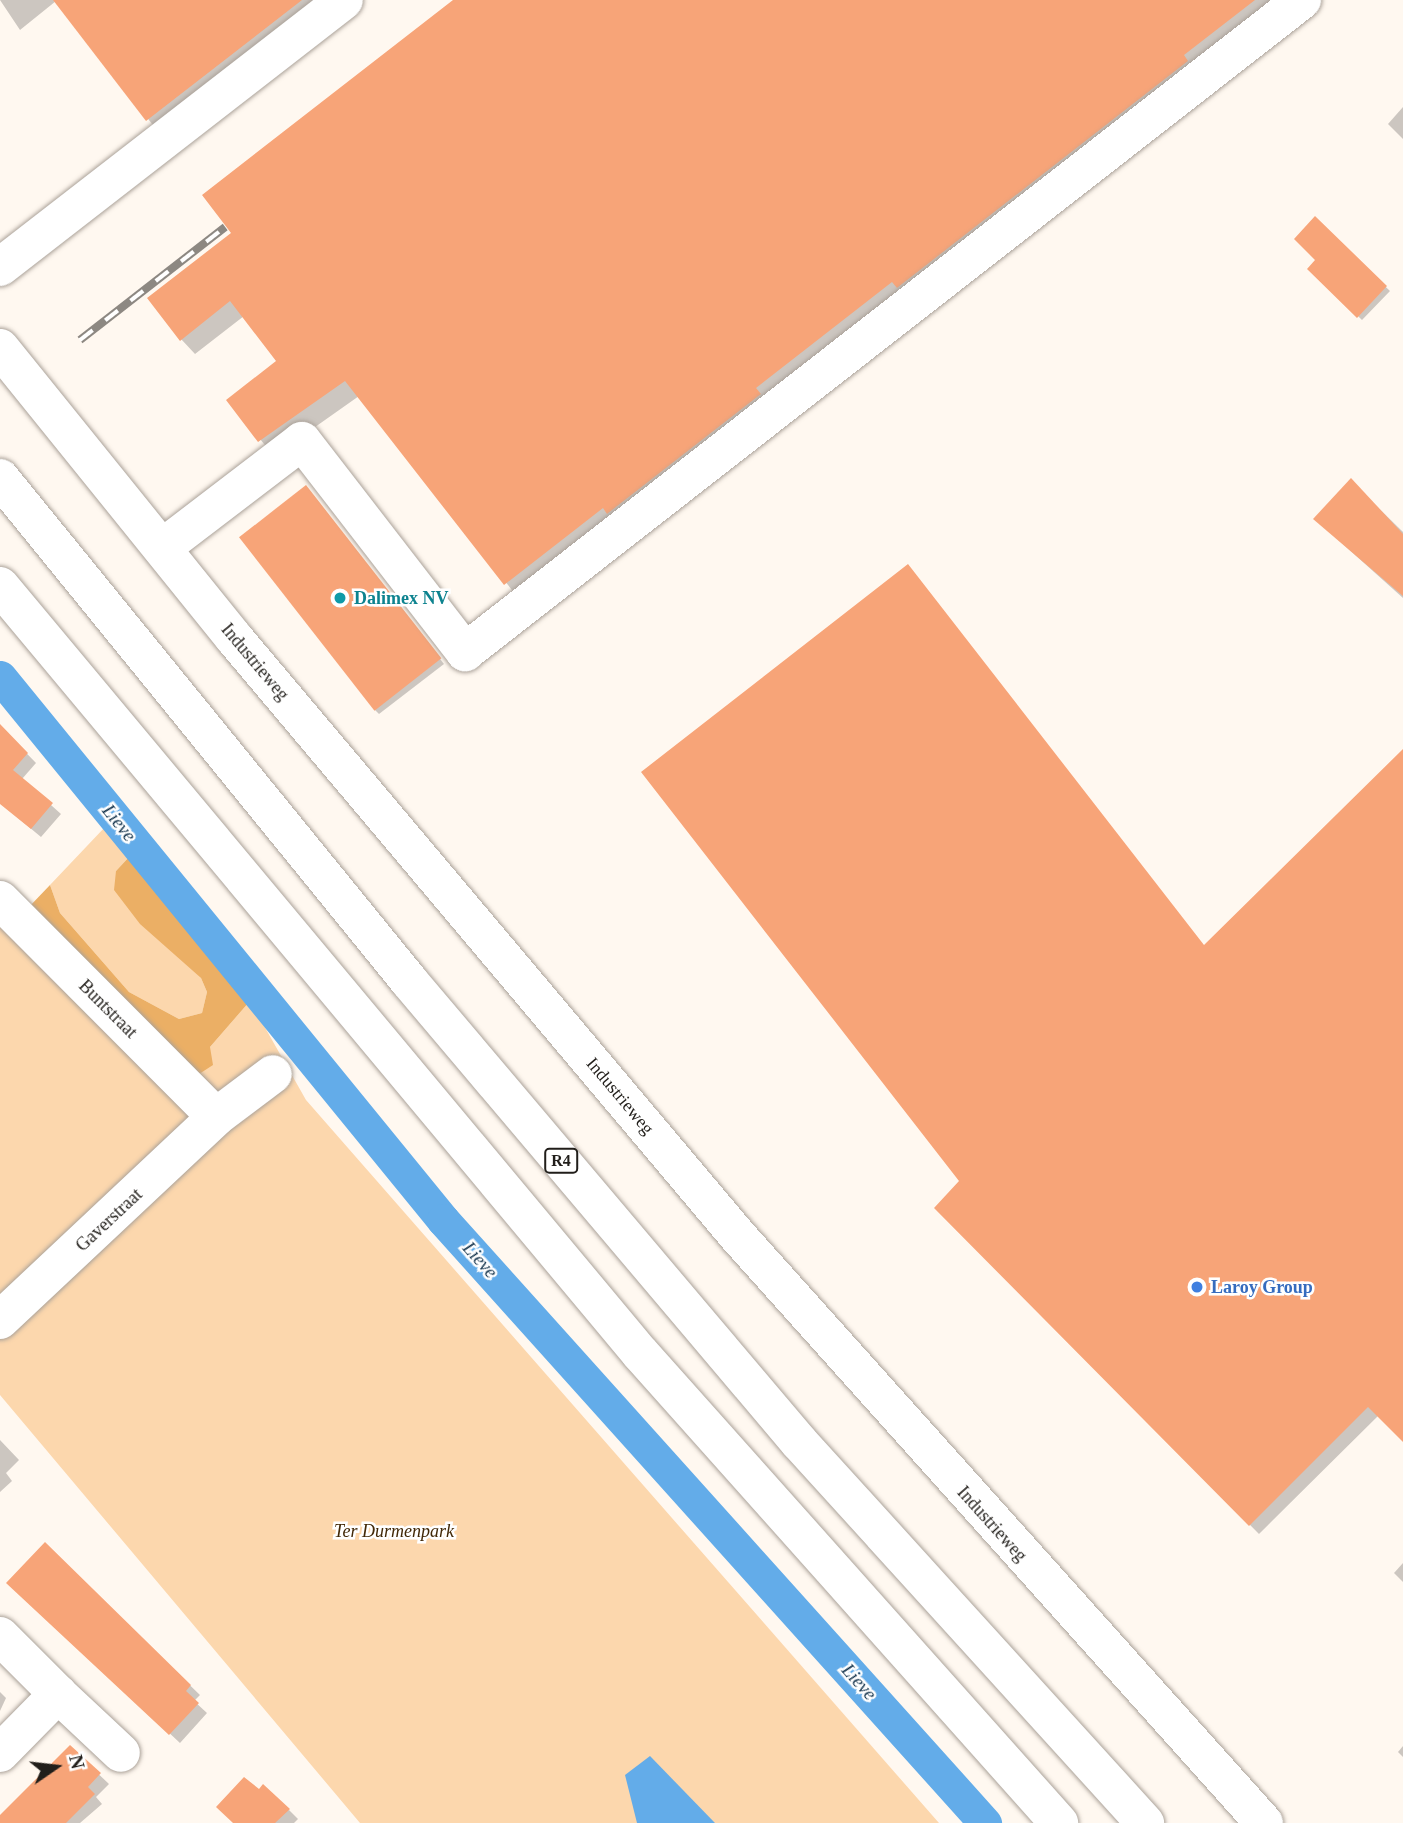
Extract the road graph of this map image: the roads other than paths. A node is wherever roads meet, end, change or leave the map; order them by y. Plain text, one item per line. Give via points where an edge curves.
1 (344, 0) edge
2 (1302, 0) edge
3 (0, 267) edge
4 (0, 348) edge
5 (0, 478) edge
6 (162, 548) junction
7 (0, 586) edge
8 (0, 900) edge
9 (274, 1074) dead end
10 (216, 1118) junction
11 (0, 1320) edge
12 (0, 1636) edge
13 (58, 1694) junction
14 (0, 1753) edge
15 (121, 1754) dead end
16 (1059, 1823) edge
17 (1145, 1823) edge
18 (1264, 1823) edge

1 - 3 main road
2 - 6 main road via 466,652 302,441
4 - 6 main road, Industrieweg
5 - 17 main road, R4 via 409,981 799,1442
6 - 18 main road, Industrieweg via 736,1234
7 - 16 main road via 631,1342
8 - 10 main road, Buntstraat
9 - 10 main road, Gaverstraat
10 - 11 main road, Gaverstraat
12 - 13 main road
13 - 14 main road
13 - 15 main road

